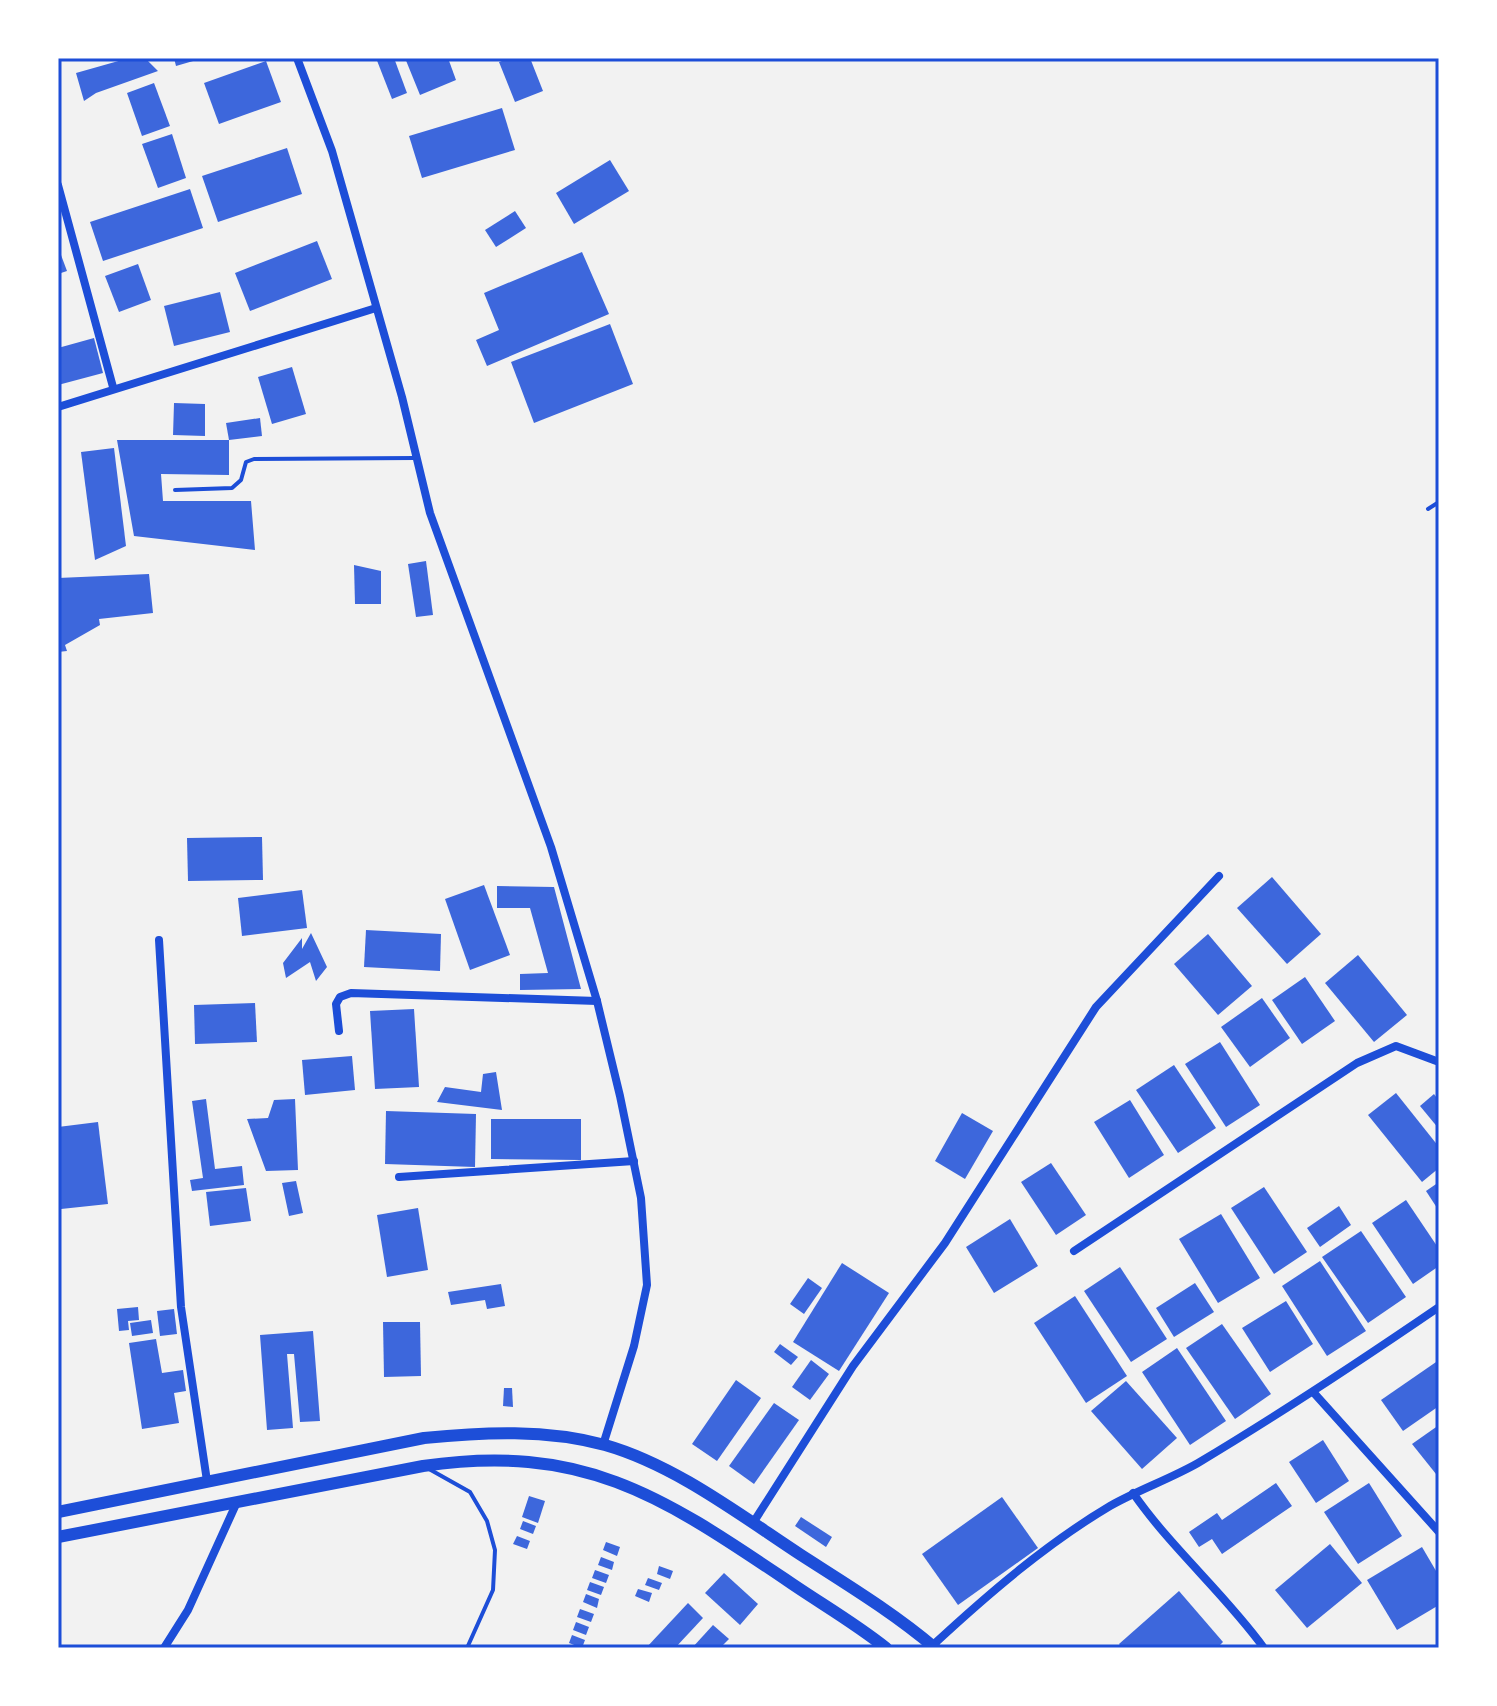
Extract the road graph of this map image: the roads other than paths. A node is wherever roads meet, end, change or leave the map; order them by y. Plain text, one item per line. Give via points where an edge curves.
1 (297, 58) edge
2 (58, 185) edge
3 (376, 308) junction
4 (113, 387) junction
5 (58, 407) edge
6 (417, 458) junction
7 (175, 490) dead end
8 (1439, 502) edge
9 (1428, 509) dead end
10 (1219, 876) dead end
11 (159, 940) dead end
12 (597, 1001) junction
13 (339, 1031) dead end
14 (1439, 1062) edge
15 (634, 1161) junction
16 (399, 1177) dead end
17 (1074, 1251) dead end
18 (1439, 1307) edge
19 (1314, 1393) junction
20 (603, 1445) junction
21 (423, 1466) junction
22 (207, 1481) junction
23 (1133, 1493) junction
24 (237, 1502) junction
25 (58, 1512) edge
26 (753, 1523) junction
27 (1439, 1532) edge
28 (58, 1537) edge
29 (934, 1647) edge
30 (164, 1648) edge
31 (467, 1648) edge
32 (886, 1648) edge
33 (1264, 1648) edge

1 - 3 street via 332,151
2 - 4 street
3 - 4 street
3 - 6 street
4 - 5 street
6 - 7 lane via 254,459 246,462 241,480 232,488
6 - 12 street via 438,536 551,847
8 - 9 lane
10 - 26 street via 1096,1007 945,1243 853,1366
11 - 22 street via 181,1307
12 - 13 street via 351,993 336,1004
12 - 15 street
14 - 17 street via 1396,1046 1357,1063
15 - 16 street
15 - 20 street via 647,1285
18 - 19 street
19 - 23 street via 1194,1465
19 - 27 street
20 - 22 main road via 479,1432 372,1447
20 - 26 main road via 656,1466
21 - 24 main road
21 - 31 lane via 470,1492 487,1521 495,1550 493,1590
21 - 32 main road via 510,1459 599,1474 684,1514
22 - 25 main road
23 - 29 street via 1068,1534 981,1601
23 - 33 street
24 - 28 main road
24 - 30 street via 188,1610
26 - 29 main road

